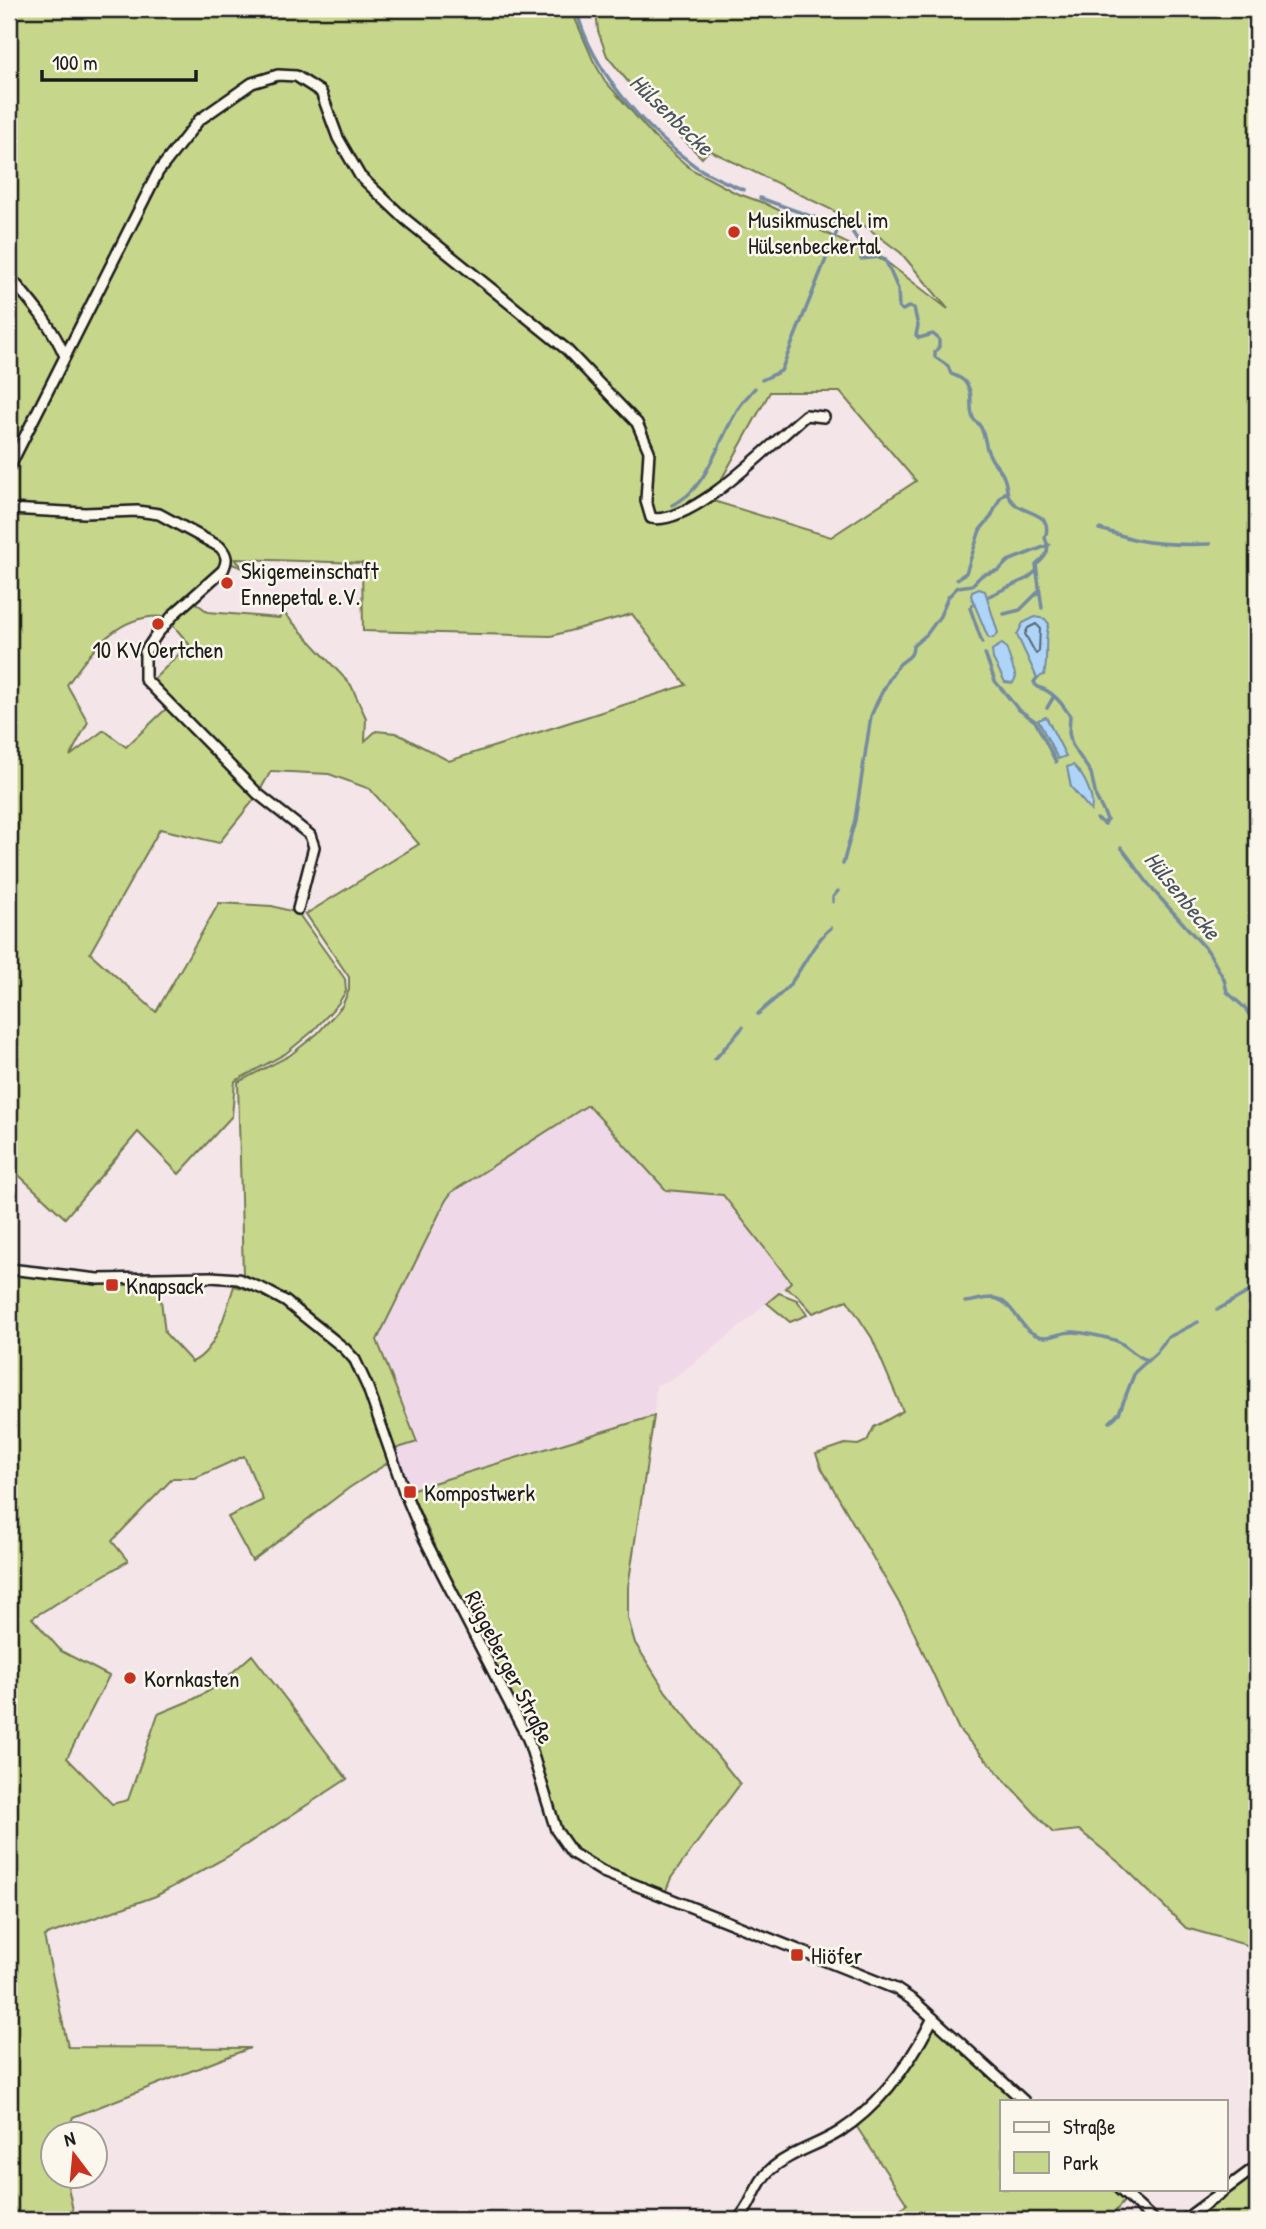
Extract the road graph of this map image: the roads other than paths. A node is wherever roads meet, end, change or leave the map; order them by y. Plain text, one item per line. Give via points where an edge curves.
1 (9, 276) edge
2 (64, 354) junction
3 (824, 417) dead end
4 (9, 468) edge
5 (9, 509) edge
6 (298, 909) dead end
7 (9, 1269) edge
8 (933, 2018) junction
9 (1023, 2100) edge
10 (1257, 2166) edge
11 (1228, 2187) edge
12 (1120, 2190) edge
13 (1225, 2190) edge
14 (737, 2220) edge
15 (1154, 2220) edge
16 (1184, 2220) edge

1 - 2 street via 40,313
2 - 3 street via 158,172 199,120 252,83 278,75 296,76 321,92 338,138 360,176 405,219 566,349 637,423 649,451 646,501 651,518 665,519 693,508 806,415
2 - 4 street
5 - 6 street via 159,514 226,554 223,570 175,613 145,652 145,680 258,794 310,835 314,846
7 - 8 street, Rüggeberger Straße via 98,1279 238,1279 285,1301 334,1339 355,1360 364,1379 423,1536 524,1731 556,1830 572,1853 603,1872 878,1980
8 - 9 street, Rüggeberger Straße
8 - 14 street via 916,2053 864,2113 838,2133 769,2171
10 - 11 street
12 - 15 street
13 - 16 street

